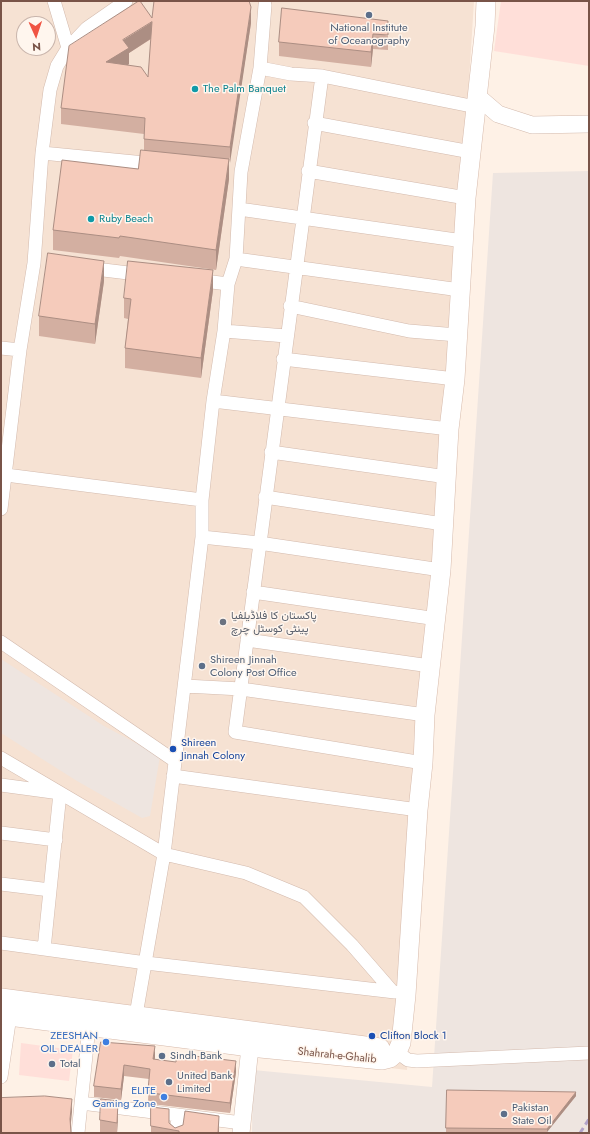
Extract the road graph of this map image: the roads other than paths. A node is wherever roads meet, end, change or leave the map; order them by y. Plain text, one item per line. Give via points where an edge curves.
1 (54, 1) edge
2 (125, 1) edge
3 (486, 1) edge
4 (264, 5) dead end
5 (68, 48) junction
6 (260, 68) junction
7 (322, 76) junction
8 (476, 101) junction
9 (314, 123) junction
10 (589, 124) edge
11 (471, 152) junction
12 (42, 153) junction
13 (164, 165) edge
14 (226, 171) edge
15 (308, 171) junction
16 (241, 172) junction
17 (466, 198) junction
18 (239, 209) junction
19 (302, 218) junction
20 (463, 241) junction
21 (236, 258) junction
22 (34, 263) junction
23 (49, 264) edge
24 (72, 267) edge
25 (295, 267) junction
26 (158, 276) edge
27 (181, 279) edge
28 (228, 284) junction
29 (460, 290) junction
30 (290, 306) junction
31 (224, 330) junction
32 (457, 335) junction
33 (286, 336) junction
34 (1, 348) edge
35 (20, 350) junction
36 (284, 359) junction
37 (455, 379) junction
38 (212, 401) junction
39 (277, 408) junction
40 (449, 429) junction
41 (271, 452) junction
42 (5, 466) edge
43 (447, 477) junction
44 (265, 497) junction
45 (202, 500) junction
46 (1, 509) edge
47 (443, 524) junction
48 (202, 537) junction
49 (259, 543) junction
50 (441, 570) junction
51 (253, 592) junction
52 (437, 619) junction
53 (247, 640) junction
54 (1, 642) edge
55 (430, 666) junction
56 (185, 686) junction
57 (240, 689) junction
58 (425, 714) junction
59 (1, 758) edge
60 (175, 761) junction
61 (424, 763) junction
62 (173, 776) junction
63 (1, 785) edge
64 (60, 793) junction
65 (418, 810) junction
66 (1, 833) edge
67 (56, 840) junction
68 (164, 854) junction
69 (1, 884) edge
70 (50, 890) junction
71 (1, 943) edge
72 (44, 949) junction
73 (146, 963) junction
74 (399, 993) junction
75 (1, 998) edge
76 (136, 1015) junction
77 (6, 1016) edge
78 (89, 1026) junction
79 (250, 1047) junction
80 (396, 1053) junction
81 (589, 1053) edge
82 (1, 1077) edge
83 (81, 1103) junction
84 (178, 1115) junction
85 (241, 1128) edge
86 (78, 1133) edge
87 (176, 1133) edge

1 - 5 street
2 - 5 street via 88,28
3 - 8 main road via 486,26
4 - 6 street
5 - 12 street via 57,66 50,90
6 - 7 street
6 - 16 street
7 - 8 street
7 - 9 street
8 - 10 street via 498,114 532,125
8 - 11 main road
9 - 11 street
9 - 15 street
11 - 17 main road
12 - 13 street
12 - 22 street
14 - 16 street
15 - 17 street
15 - 19 street
16 - 18 street
17 - 20 main road
18 - 19 street
18 - 21 street
19 - 20 street
19 - 25 street
20 - 29 main road
21 - 25 street
21 - 28 street
22 - 23 street
22 - 35 street
24 - 26 street
25 - 29 street
25 - 30 street
27 - 28 street
28 - 31 street
29 - 32 main road
30 - 32 street via 409,332
30 - 33 street
31 - 33 street
31 - 38 street
32 - 37 main road
33 - 36 street
34 - 35 street
35 - 42 street
36 - 37 street
36 - 39 street
37 - 40 main road
38 - 39 street
38 - 45 street
39 - 40 street
39 - 41 street
40 - 43 main road
41 - 43 street
41 - 44 street
42 - 45 street
42 - 46 street
43 - 47 main road
44 - 47 street
44 - 49 street
45 - 48 street
47 - 50 main road
48 - 49 street
48 - 56 street
49 - 50 street
49 - 51 street
50 - 52 main road
51 - 52 street
51 - 53 street
52 - 55 main road
53 - 55 street
53 - 57 street
54 - 60 street
55 - 58 main road
56 - 57 street
56 - 60 street
57 - 58 street
57 - 61 street via 235,732
58 - 61 main road
59 - 64 street
60 - 62 street
61 - 65 main road
62 - 65 street
62 - 68 street
63 - 64 street
64 - 67 street
64 - 68 street
65 - 74 main road
66 - 67 street
67 - 70 street
68 - 73 street
68 - 74 street via 246,874 304,897
69 - 70 street
70 - 72 street
71 - 72 street
72 - 73 street
73 - 74 street
73 - 76 street
74 - 80 main road via 401,1043
75 - 76 main road, Shahrah-e-Ghalib
76 - 80 main road, Shahrah-e-Ghalib via 372,1047
77 - 78 main road, Shahrah-e-Ghalib
77 - 82 street
78 - 79 main road, Shahrah-e-Ghalib
78 - 83 street
79 - 80 main road, Shahrah-e-Ghalib via 382,1060
79 - 85 street
80 - 81 street via 408,1060 417,1061
83 - 84 street
83 - 86 street
84 - 85 street
84 - 87 street

